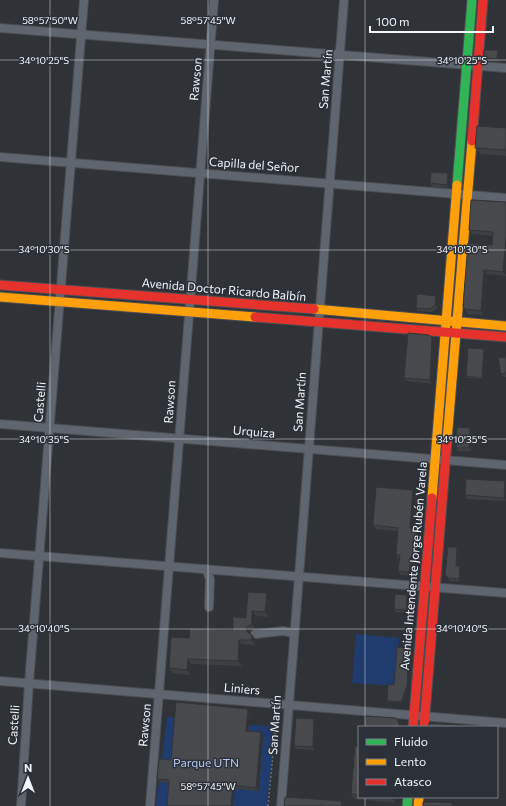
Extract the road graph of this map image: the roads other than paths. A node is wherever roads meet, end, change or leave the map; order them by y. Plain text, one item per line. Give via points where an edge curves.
1 (84, 0) edge
2 (214, 0) edge
3 (344, 0) edge
4 (472, 0) edge
5 (483, 0) edge
6 (0, 28) edge
7 (81, 34) junction
8 (210, 45) junction
9 (340, 55) junction
10 (467, 65) junction
11 (478, 66) junction
12 (506, 68) edge
13 (0, 157) edge
14 (71, 163) junction
15 (200, 173) junction
16 (329, 183) junction
17 (456, 194) junction
18 (467, 195) junction
19 (506, 198) edge
20 (0, 285) edge
21 (61, 289) junction
22 (0, 297) edge
23 (190, 299) junction
24 (60, 301) junction
25 (320, 311) junction
26 (189, 312) junction
27 (446, 321) junction
28 (319, 322) junction
29 (457, 322) junction
30 (506, 326) edge
31 (445, 332) junction
32 (456, 333) junction
33 (506, 337) edge
34 (0, 424) edge
35 (50, 428) junction
36 (179, 438) junction
37 (309, 448) junction
38 (435, 460) junction
39 (446, 461) junction
40 (506, 465) edge
41 (0, 553) edge
42 (39, 556) junction
43 (169, 567) junction
44 (206, 570) junction
45 (299, 577) junction
46 (425, 586) junction
47 (436, 587) junction
48 (506, 593) edge
49 (209, 607) dead end
50 (294, 633) junction
51 (255, 634) dead end
52 (0, 681) edge
53 (29, 683) junction
54 (159, 693) junction
55 (288, 706) junction
56 (414, 715) junction
57 (425, 716) junction
58 (506, 722) edge
59 (414, 726) edge
60 (424, 726) edge
61 (21, 806) edge
62 (150, 806) edge
63 (281, 806) edge

1 - 7 street, Castelli
2 - 8 street, Rawson
3 - 9 street, San Martín
4 - 10 main road, Avenida Intendente Jorge Rubén Varela
5 - 11 main road, Avenida Intendente Jorge Rubén Varela
6 - 7 street
7 - 8 street
7 - 14 street, Castelli
8 - 9 street
8 - 15 street, Rawson
9 - 10 street
9 - 16 street, San Martín
10 - 11 street
10 - 17 main road, Avenida Intendente Jorge Rubén Varela
11 - 12 street
11 - 18 main road, Avenida Intendente Jorge Rubén Varela
13 - 14 street, Capilla del Señor
14 - 15 street, Capilla del Señor
14 - 21 street, Castelli
15 - 16 street, Capilla del Señor
15 - 23 street, Rawson
16 - 17 street, Capilla del Señor
16 - 25 street, San Martín
17 - 18 street, Capilla del Señor
17 - 27 main road, Avenida Intendente Jorge Rubén Varela
18 - 19 street, Capilla del Señor
18 - 29 main road, Avenida Intendente Jorge Rubén Varela
20 - 21 main road, Avenida Doctor Ricardo Balbín
21 - 23 main road, Avenida Doctor Ricardo Balbín
21 - 24 street, Castelli
22 - 24 main road, Avenida Doctor Ricardo Balbín
23 - 25 main road, Avenida Doctor Ricardo Balbín
23 - 26 street, Rawson
24 - 26 main road, Avenida Doctor Ricardo Balbín
24 - 35 street, Castelli
25 - 27 main road, Avenida Doctor Ricardo Balbín
25 - 28 street, San Martín
26 - 28 main road, Avenida Doctor Ricardo Balbín
26 - 36 street, Rawson
27 - 29 main road, Avenida Doctor Ricardo Balbín
27 - 31 main road, Avenida Intendente Jorge Rubén Varela
28 - 31 main road, Avenida Doctor Ricardo Balbín
28 - 37 street, San Martín
29 - 30 main road, Avenida Doctor Ricardo Balbín
29 - 32 main road, Avenida Intendente Jorge Rubén Varela
31 - 32 main road, Avenida Doctor Ricardo Balbín
31 - 38 main road, Avenida Intendente Jorge Rubén Varela
32 - 33 main road, Avenida Doctor Ricardo Balbín
32 - 39 main road, Avenida Intendente Jorge Rubén Varela
34 - 35 street, Urquiza
35 - 36 street, Urquiza
35 - 42 street, Castelli
36 - 37 street, Urquiza
36 - 43 street, Rawson
37 - 38 street, Urquiza
37 - 45 street, San Martín
38 - 39 street, Urquiza
38 - 46 main road, Avenida Intendente Jorge Rubén Varela
39 - 40 street, Urquiza
39 - 47 main road, Avenida Intendente Jorge Rubén Varela
41 - 42 street
42 - 43 street
42 - 53 street, Castelli
43 - 44 street
43 - 54 street, Rawson
44 - 45 street
44 - 49 street via 210,579
45 - 46 street
45 - 50 street, San Martín
46 - 47 street
46 - 56 main road, Avenida Intendente Jorge Rubén Varela
47 - 48 street
47 - 57 main road, Avenida Intendente Jorge Rubén Varela
50 - 51 street via 283,631
50 - 55 street, San Martín
52 - 53 street, Liniers
53 - 54 street, Liniers
53 - 61 street, Castelli
54 - 55 street, Liniers
54 - 62 street, Rawson
55 - 56 street, Liniers
55 - 63 street, San Martín
56 - 57 street, Liniers
56 - 59 main road, Avenida Intendente Jorge Rubén Varela
57 - 58 street, Liniers
57 - 60 main road, Avenida Intendente Jorge Rubén Varela

